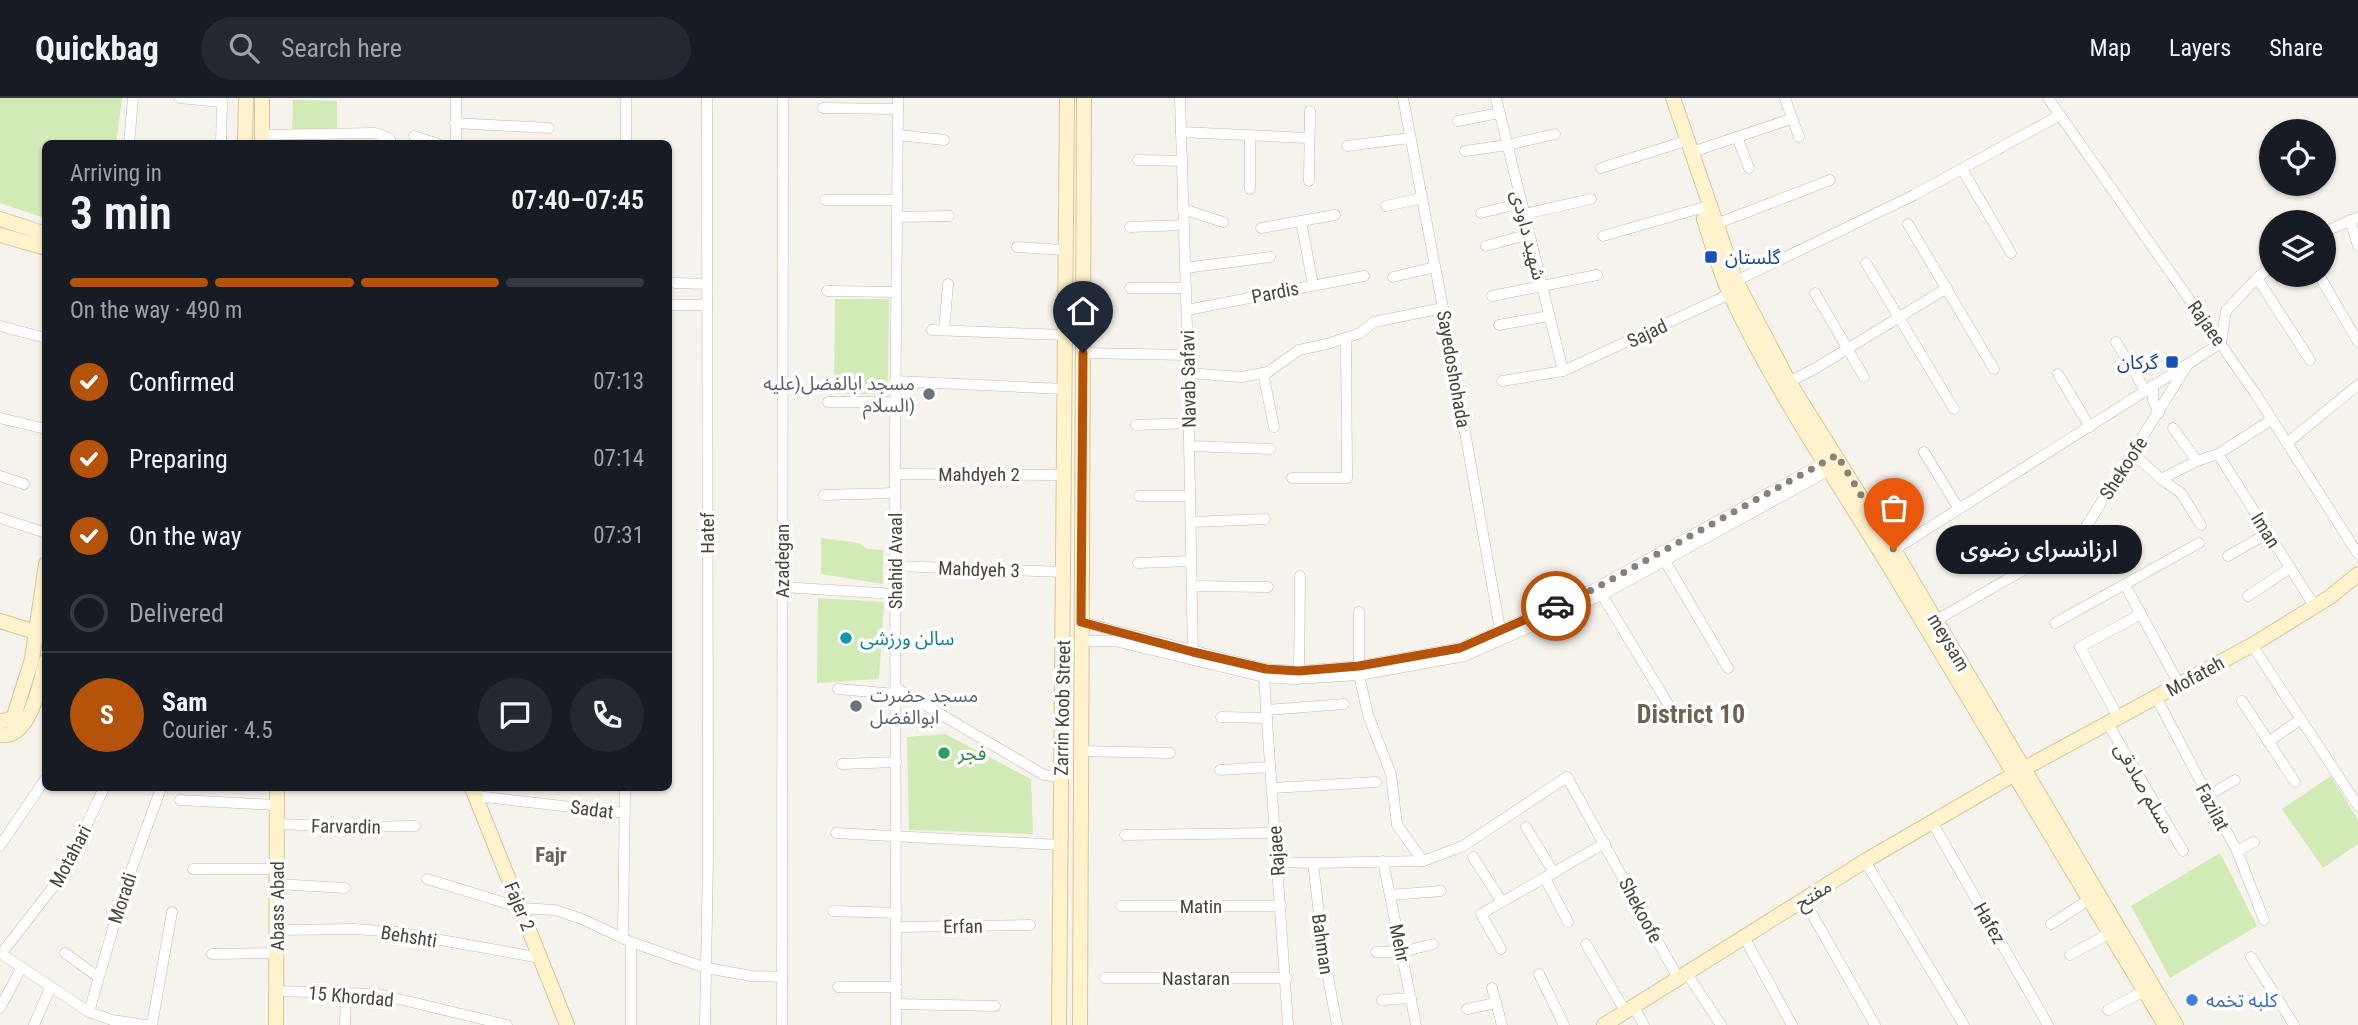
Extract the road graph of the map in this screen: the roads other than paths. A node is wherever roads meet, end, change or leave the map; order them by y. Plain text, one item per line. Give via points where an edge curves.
1 (133, 98) edge
2 (178, 98) edge
3 (246, 98) edge
4 (262, 98) edge
5 (456, 98) edge
6 (626, 98) edge
7 (707, 98) edge
8 (783, 98) edge
9 (1067, 98) edge
10 (1084, 98) edge
11 (1180, 98) edge
12 (1403, 98) edge
13 (1496, 98) edge
14 (1665, 98) edge
15 (1673, 98) edge
16 (1785, 98) edge
17 (2048, 98) edge
18 (898, 103) edge
19 (823, 108) dead end
20 (1310, 111) dead end
21 (1499, 113) junction
22 (2060, 115) junction
23 (1791, 119) junction
24 (1458, 121) dead end
25 (456, 123) junction
26 (549, 128) dead end
27 (1181, 132) junction
28 (1555, 134) dead end
29 (898, 135) junction
30 (1250, 135) junction
31 (414, 136) dead end
32 (1737, 137) junction
33 (1799, 137) dead end
34 (1308, 138) junction
35 (1410, 138) junction
36 (262, 139) edge
37 (390, 139) dead end
38 (129, 140) edge
39 (221, 140) edge
40 (245, 140) edge
41 (426, 140) edge
42 (456, 140) edge
43 (626, 140) edge
44 (944, 140) dead end
45 (1507, 145) junction
46 (1347, 146) dead end
47 (1686, 147) junction
48 (1465, 151) dead end
49 (1138, 160) dead end
50 (1182, 161) junction
51 (1601, 168) dead end
52 (1749, 168) dead end
53 (1962, 169) junction
54 (1830, 180) dead end
55 (1309, 181) dead end
56 (1250, 189) dead end
57 (1422, 198) junction
58 (1591, 199) dead end
59 (825, 200) dead end
60 (897, 200) junction
61 (1386, 206) dead end
62 (1701, 208) junction
63 (1183, 209) junction
64 (1522, 209) junction
65 (1481, 213) dead end
66 (1335, 215) dead end
67 (949, 216) dead end
68 (897, 218) junction
69 (0, 219) edge
70 (2354, 219) edge
71 (1301, 221) junction
72 (1223, 222) dead end
73 (1716, 224) junction
74 (1908, 224) dead end
75 (1184, 225) junction
76 (1130, 227) dead end
77 (2336, 227) edge
78 (1261, 228) dead end
79 (42, 233) edge
80 (1529, 234) junction
81 (0, 235) edge
82 (1603, 236) dead end
83 (1486, 246) dead end
84 (2358, 246) edge
85 (42, 247) edge
86 (1017, 247) dead end
87 (1064, 250) junction
88 (2011, 253) dead end
89 (1270, 257) dead end
90 (1866, 264) dead end
91 (1436, 267) junction
92 (1185, 268) junction
93 (1597, 275) dead end
94 (1364, 276) dead end
95 (1393, 277) dead end
96 (2257, 278) joint
97 (674, 283) dead end
98 (707, 284) junction
99 (948, 284) dead end
100 (1312, 285) junction
101 (1542, 286) junction
102 (2326, 287) edge
103 (1130, 288) dead end
104 (1186, 288) junction
105 (1733, 288) junction
106 (1947, 288) junction
107 (827, 291) dead end
108 (896, 292) junction
109 (1815, 293) dead end
110 (1492, 296) dead end
111 (707, 304) junction
112 (672, 305) edge
113 (1443, 308) junction
114 (1187, 310) junction
115 (1549, 316) junction
116 (1900, 317) junction
117 (1499, 325) dead end
118 (0, 326) edge
119 (932, 330) dead end
120 (944, 330) junction
121 (1064, 335) junction
122 (42, 337) edge
123 (1346, 338) junction
124 (2116, 342) dead end
125 (2358, 342) edge
126 (2221, 343) junction
127 (1848, 348) junction
128 (1083, 353) junction
129 (1188, 355) junction
130 (2310, 360) dead end
131 (2189, 363) junction
132 (1994, 369) dead end
133 (1563, 371) junction
134 (1188, 373) junction
135 (1263, 373) junction
136 (2058, 374) dead end
137 (1864, 377) dead end
138 (895, 381) junction
139 (1502, 381) dead end
140 (1789, 382) junction
141 (2358, 385) edge
142 (2149, 387) junction
143 (1064, 389) junction
144 (895, 401) junction
145 (828, 402) dead end
146 (1954, 409) dead end
147 (2159, 413) junction
148 (0, 418) edge
149 (2272, 419) junction
150 (1189, 423) junction
151 (1136, 425) dead end
152 (1274, 427) dead end
153 (2090, 427) junction
154 (42, 428) edge
155 (2173, 428) dead end
156 (2287, 443) junction
157 (1189, 446) junction
158 (1270, 449) dead end
159 (1924, 452) dead end
160 (2132, 453) junction
161 (2218, 454) junction
162 (1839, 459) junction
163 (2197, 461) junction
164 (1825, 467) junction
165 (895, 474) junction
166 (1063, 475) junction
167 (0, 476) edge
168 (1292, 478) dead end
169 (2161, 479) junction
170 (24, 484) dead end
171 (895, 493) junction
172 (824, 495) dead end
173 (1139, 496) dead end
174 (1190, 496) junction
175 (1959, 509) junction
176 (0, 518) edge
177 (1265, 519) dead end
178 (1191, 522) junction
179 (2201, 525) dead end
180 (42, 532) edge
181 (2268, 533) junction
182 (2199, 543) dead end
183 (1894, 550) junction
184 (2358, 554) edge
185 (2228, 556) dead end
186 (1191, 561) junction
187 (1665, 561) junction
188 (1138, 563) dead end
189 (895, 566) junction
190 (2290, 568) junction
191 (1063, 572) junction
192 (2358, 574) edge
193 (1300, 576) dead end
194 (2125, 585) junction
195 (1192, 586) junction
196 (782, 587) junction
197 (1268, 587) dead end
198 (895, 594) junction
199 (1602, 595) junction
200 (2248, 596) dead end
201 (2315, 607) junction
202 (1359, 612) dead end
203 (2141, 614) junction
204 (0, 621) edge
205 (1935, 621) junction
206 (1081, 622) junction
207 (2054, 623) dead end
208 (41, 633) edge
209 (1501, 635) junction
210 (1081, 641) junction
211 (2252, 645) junction
212 (1193, 656) junction
213 (1062, 661) junction
214 (1081, 666) junction
215 (1728, 668) dead end
216 (1359, 671) junction
217 (42, 674) edge
218 (1299, 675) junction
219 (1264, 677) junction
220 (2179, 684) junction
221 (838, 690) dead end
222 (896, 691) junction
223 (1062, 691) junction
224 (1080, 694) junction
225 (2156, 697) junction
226 (2242, 701) dead end
227 (1344, 704) dead end
228 (1671, 709) dead end
229 (1267, 714) junction
230 (1221, 717) dead end
231 (2301, 719) junction
232 (0, 721) edge
233 (2113, 722) junction
234 (0, 735) edge
235 (2268, 742) junction
236 (1080, 751) junction
237 (1170, 753) dead end
238 (896, 762) junction
239 (842, 764) dead end
240 (1270, 766) junction
241 (1220, 770) dead end
242 (2020, 771) junction
243 (1061, 777) junction
244 (2235, 780) dead end
245 (1376, 782) dead end
246 (2295, 782) dead end
247 (42, 784) edge
248 (1272, 788) junction
249 (103, 791) edge
250 (160, 791) edge
251 (277, 791) edge
252 (625, 791) edge
253 (474, 792) edge
254 (2207, 796) junction
255 (180, 800) dead end
256 (277, 805) junction
257 (2358, 806) edge
258 (624, 813) junction
259 (1932, 822) junction
260 (277, 824) junction
261 (415, 826) dead end
262 (1525, 827) dead end
263 (836, 833) dead end
264 (1275, 833) junction
265 (1125, 835) dead end
266 (897, 836) junction
267 (2254, 842) dead end
268 (1605, 843) junction
269 (1, 844) edge
270 (1060, 845) junction
271 (2183, 851) dead end
272 (2237, 851) junction
273 (1472, 857) dead end
274 (1383, 861) junction
275 (1423, 861) junction
276 (1865, 861) junction
277 (1277, 862) junction
278 (1313, 863) junction
279 (193, 869) dead end
280 (1549, 875) junction
281 (277, 877) junction
282 (427, 879) dead end
283 (345, 888) dead end
284 (1441, 891) dead end
285 (1390, 895) junction
286 (2090, 899) junction
287 (1804, 900) junction
288 (1502, 902) junction
289 (1121, 906) dead end
290 (1281, 906) junction
291 (521, 908) junction
292 (833, 911) dead end
293 (172, 912) dead end
294 (897, 913) junction
295 (2264, 920) dead end
296 (1568, 922) dead end
297 (2051, 924) dead end
298 (1030, 925) dead end
299 (897, 927) junction
300 (277, 930) junction
301 (2110, 933) junction
302 (1744, 937) junction
303 (627, 939) junction
304 (1433, 944) dead end
305 (1586, 944) dead end
306 (1501, 949) dead end
307 (1376, 952) dead end
308 (1402, 952) junction
309 (1, 953) edge
310 (65, 953) dead end
311 (276, 953) junction
312 (212, 954) dead end
313 (2070, 955) dead end
314 (2251, 957) dead end
315 (541, 958) junction
316 (22, 967) junction
317 (706, 968) junction
318 (1539, 974) dead end
319 (1682, 975) junction
320 (98, 977) junction
321 (782, 977) junction
322 (1105, 978) dead end
323 (1287, 978) junction
324 (51, 986) junction
325 (838, 987) dead end
326 (897, 987) junction
327 (1492, 988) dead end
328 (2144, 990) junction
329 (276, 991) junction
330 (346, 992) junction
331 (1411, 998) junction
332 (1382, 1000) dead end
333 (1496, 1003) junction
334 (897, 1004) junction
335 (995, 1006) dead end
336 (0, 1008) edge
337 (1467, 1009) dead end
338 (1629, 1009) junction
339 (2108, 1010) dead end
340 (89, 1012) junction
341 (99, 1020) edge
342 (128, 1024) edge
343 (33, 1025) edge
344 (146, 1025) edge
345 (152, 1025) edge
346 (276, 1025) edge
347 (345, 1025) edge
348 (507, 1025) edge
349 (567, 1025) edge
350 (631, 1025) edge
351 (705, 1025) edge
352 (782, 1025) edge
353 (896, 1025) edge
354 (1059, 1025) edge
355 (1080, 1025) edge
356 (1289, 1025) edge
357 (1337, 1025) edge
358 (1416, 1025) edge
359 (1502, 1025) edge
360 (1564, 1025) edge
361 (1604, 1025) edge
362 (1644, 1025) edge
363 (1721, 1025) edge
364 (1792, 1025) edge
365 (1875, 1025) edge
366 (1964, 1025) edge
367 (2048, 1025) edge
368 (2165, 1025) edge
369 (2176, 1025) edge
370 (2294, 1025) edge

1 - 38 street
2 - 39 street via 222,102
3 - 40 main road
4 - 36 main road
5 - 25 street
6 - 43 street
7 - 98 street, Hatef
8 - 196 street, Azadegan
9 - 87 main road, Zarrin Koob Street
10 - 128 main road, Zarrin Koob Street
11 - 27 street, Navab Safavi
12 - 35 street, Sayedoshohada
13 - 21 street, شهید داودی
14 - 47 main road, meysam
15 - 47 main road, meysam
16 - 23 street
17 - 22 street, Rajaee
18 - 19 street
18 - 29 street, Shahid Avaal
20 - 34 street
21 - 24 street
21 - 45 street, شهید داودی
22 - 53 street, Sajad
22 - 126 street, Rajaee
23 - 32 street
23 - 33 street
25 - 26 street
25 - 42 street
27 - 30 street
27 - 50 street, Navab Safavi
28 - 45 street
29 - 44 street
29 - 60 street, Shahid Avaal
30 - 34 street
30 - 56 street
31 - 41 street
32 - 47 street
32 - 52 street
34 - 55 street
35 - 46 street
35 - 57 street, Sayedoshohada
36 - 37 street via 375,133
45 - 48 street
45 - 64 street, شهید داودی
47 - 51 street
47 - 62 main road, meysam
47 - 73 main road, meysam
49 - 50 street
50 - 63 street, Navab Safavi
53 - 88 street
53 - 105 street, Sajad
54 - 73 street
57 - 61 street
57 - 91 street, Sayedoshohada
58 - 64 street
59 - 60 street
60 - 68 street, Shahid Avaal
62 - 82 street
62 - 105 main road, meysam
63 - 72 street
63 - 75 street, Navab Safavi
64 - 65 street
64 - 80 street, شهید داودی
66 - 71 street
67 - 68 street
68 - 108 street, Shahid Avaal
69 - 79 main road
70 - 77 street
70 - 84 street
71 - 78 street
71 - 100 street
73 - 105 main road, meysam
74 - 106 street
75 - 76 street
75 - 92 street, Navab Safavi
80 - 83 street
80 - 101 street, شهید داودی
81 - 85 main road
86 - 87 street
87 - 121 main road, Zarrin Koob Street
89 - 92 street
90 - 116 street
91 - 95 street
91 - 113 street, Sayedoshohada
92 - 104 street, Navab Safavi
93 - 101 street
94 - 100 street, Pardis
96 - 126 street via 2226,312
96 - 130 street
97 - 98 street
98 - 111 street, Hatef
99 - 120 street
100 - 114 street, Pardis
101 - 110 street
101 - 115 street, شهید داودی
102 - 125 street
103 - 104 street
104 - 114 street, Navab Safavi
105 - 133 street, Sajad
105 - 140 main road, meysam
105 - 164 main road, meysam via 1770,372
106 - 116 street
106 - 132 street
107 - 108 street
108 - 138 street, Shahid Avaal
109 - 127 street
111 - 112 street
111 - 317 street, Hatef
113 - 123 street via 1374,322
113 - 209 street, Sayedoshohada
114 - 129 street, Navab Safavi
115 - 117 street
115 - 133 street, شهید داودی
116 - 127 street
116 - 146 street
118 - 122 street
119 - 120 street
120 - 121 street
121 - 143 main road, Zarrin Koob Street
123 - 135 street via 1299,350
123 - 168 street via 1347,478
124 - 142 street
126 - 131 street
126 - 149 street, Rajaee
127 - 137 street
127 - 140 street
128 - 129 street
128 - 206 main road, Zarrin Koob Street
129 - 134 street, Navab Safavi
131 - 142 street
131 - 147 street, Shekoofe
133 - 139 street, Sajad
134 - 135 street via 1241,377
134 - 150 street, Navab Safavi
135 - 152 street
136 - 153 street
138 - 143 street
138 - 144 street, Shahid Avaal
140 - 162 main road, meysam
141 - 156 street
142 - 147 street
142 - 153 street
143 - 166 main road, Zarrin Koob Street
144 - 145 street
144 - 165 street, Shahid Avaal
147 - 160 street, Shekoofe
148 - 154 street
149 - 156 street, Rajaee
149 - 161 street, Shekoofe
150 - 151 street
150 - 157 street, Navab Safavi
153 - 175 street
155 - 163 street
156 - 184 street, Rajaee
157 - 158 street
157 - 174 street, Navab Safavi
159 - 175 street
160 - 169 street
160 - 205 street, Shekoofe via 2079,538
161 - 163 street, Shekoofe
161 - 181 street, Iman
162 - 164 street
162 - 183 main road, meysam
163 - 169 street, Shekoofe
164 - 187 street
164 - 209 street
164 - 242 main road, meysam
165 - 166 street, Mahdyeh 2
165 - 171 street, Shahid Avaal
166 - 191 main road, Zarrin Koob Street
167 - 170 street
169 - 179 street, Shekoofe via 2181,493
171 - 172 street
171 - 189 street, Shahid Avaal
173 - 174 street
174 - 178 street, Navab Safavi
175 - 183 street
176 - 180 street
177 - 178 street
178 - 186 street, Navab Safavi
181 - 185 street
181 - 190 street, Iman
182 - 194 street
183 - 205 main road, meysam
186 - 188 street
186 - 195 street, Navab Safavi
187 - 199 street
187 - 215 street
189 - 191 street, Mahdyeh 3
189 - 198 street, Shahid Avaal
190 - 200 street
190 - 201 street, Iman
191 - 213 main road, Zarrin Koob Street
192 - 201 main road, Mofateh
193 - 218 street
194 - 203 street
194 - 207 street
195 - 197 street
195 - 212 street, Navab Safavi
196 - 198 street
196 - 321 street, Azadegan
198 - 222 street, Shahid Avaal
199 - 209 street
199 - 228 street
201 - 211 main road, Mofateh
202 - 216 street
203 - 220 street
203 - 233 street, مسلم صادقی via 2080,647
204 - 208 main road
205 - 242 main road, meysam
206 - 210 main road, Zarrin Koob Street
206 - 212 street
208 - 232 main road via 14,716
209 - 216 street
210 - 212 street via 1115,641
210 - 214 main road, Zarrin Koob Street
211 - 220 main road, Mofateh
211 - 231 street
212 - 218 street
212 - 219 street
213 - 214 main road via 1074,672
213 - 223 main road, Zarrin Koob Street
214 - 224 main road, Zarrin Koob Street
216 - 218 street
216 - 275 street via 1368,715 1391,774 1396,825
217 - 234 main road via 20,731
218 - 219 street
219 - 229 street, Rajaee
220 - 225 main road, Mofateh
221 - 222 street
222 - 238 street, Shahid Avaal
222 - 243 street via 1044,775
223 - 224 main road via 1070,686
223 - 243 main road, Zarrin Koob Street
224 - 236 main road, Zarrin Koob Street
225 - 233 main road, Mofateh
225 - 254 street, Fazilat
226 - 235 street
227 - 229 street
229 - 230 street
229 - 240 street, Rajaee
231 - 235 street
231 - 257 street
233 - 242 main road, Mofateh
233 - 271 street, مسلم صادقی
235 - 246 street
236 - 237 street
236 - 355 main road, Zarrin Koob Street
238 - 239 street
238 - 266 street, Shahid Avaal
240 - 241 street
240 - 248 street, Rajaee
242 - 259 main road, مفتح
242 - 286 main road, meysam
242 - 369 main road, meysam
243 - 270 main road, Zarrin Koob Street
244 - 254 street
245 - 248 street
247 - 269 street
248 - 264 street, Rajaee
249 - 309 street, Motahari via 64,873
250 - 320 street, Moradi
251 - 256 main road, Abass Abad
252 - 258 street, Sadat
253 - 258 street, Sadat
253 - 291 main road, Fajer 2
254 - 272 street, Fazilat
255 - 256 street
256 - 260 main road, Abass Abad
258 - 303 street, Sadat
259 - 276 main road, مفتح
259 - 367 street, Hafez
260 - 261 street, Farvardin
260 - 281 main road, Abass Abad
262 - 280 street
263 - 266 street
264 - 265 street
264 - 277 street, Rajaee
266 - 270 street
266 - 294 street, Shahid Avaal
267 - 272 street
268 - 275 street, Shekoofe via 1567,777 1463,846
268 - 280 street
268 - 319 street, Shekoofe
270 - 354 main road, Zarrin Koob Street
272 - 295 street, Fazilat
273 - 288 street
274 - 275 street
274 - 278 street
274 - 285 street, Mehr
276 - 287 main road, مفتح
276 - 366 street
277 - 278 street
277 - 290 street, Rajaee
278 - 357 street, Bahman
279 - 281 street
280 - 288 street
280 - 296 street
281 - 283 street
281 - 300 main road, Abass Abad
282 - 291 street
284 - 285 street
285 - 308 street, Mehr
286 - 297 street
286 - 301 main road, meysam
287 - 302 main road, مفتح
287 - 365 street
288 - 306 street via 1481,914
289 - 290 street, Matin
290 - 323 street, Rajaee
291 - 303 street via 555,910
291 - 315 main road, Fajer 2
292 - 294 street
293 - 345 street
294 - 299 street, Shahid Avaal
298 - 299 street, Erfan
299 - 326 street, Shahid Avaal
300 - 311 main road, Abass Abad
300 - 315 street, Behshti via 396,932
301 - 313 street
301 - 328 main road, meysam
302 - 319 main road, مفتح
302 - 364 street
303 - 317 street
303 - 350 street, Sadat
304 - 308 street
305 - 338 street
307 - 308 street
308 - 331 street, Mehr
309 - 316 street
310 - 320 street
311 - 312 street
311 - 329 main road, Abass Abad
314 - 370 street
315 - 349 main road, Fajer 2
316 - 324 street
316 - 336 street
317 - 321 street
317 - 351 street, Hatef
318 - 360 street
319 - 338 main road, مفتح
319 - 363 street
320 - 340 street, Moradi
321 - 352 street, Azadegan
322 - 323 street, Nastaran
323 - 356 street, Rajaee
324 - 340 street
324 - 343 street
325 - 326 street
326 - 334 street, Shahid Avaal
327 - 333 street
328 - 339 street
328 - 368 main road, meysam
329 - 330 street, 15 Khordad
329 - 346 main road, Abass Abad
330 - 347 street
330 - 348 street, 15 Khordad
331 - 332 street
331 - 358 street, Mehr
333 - 337 street
333 - 359 street
334 - 335 street
334 - 353 street, Shahid Avaal
338 - 361 main road, مفتح
338 - 362 street
340 - 341 street
341 - 342 street
342 - 344 street

